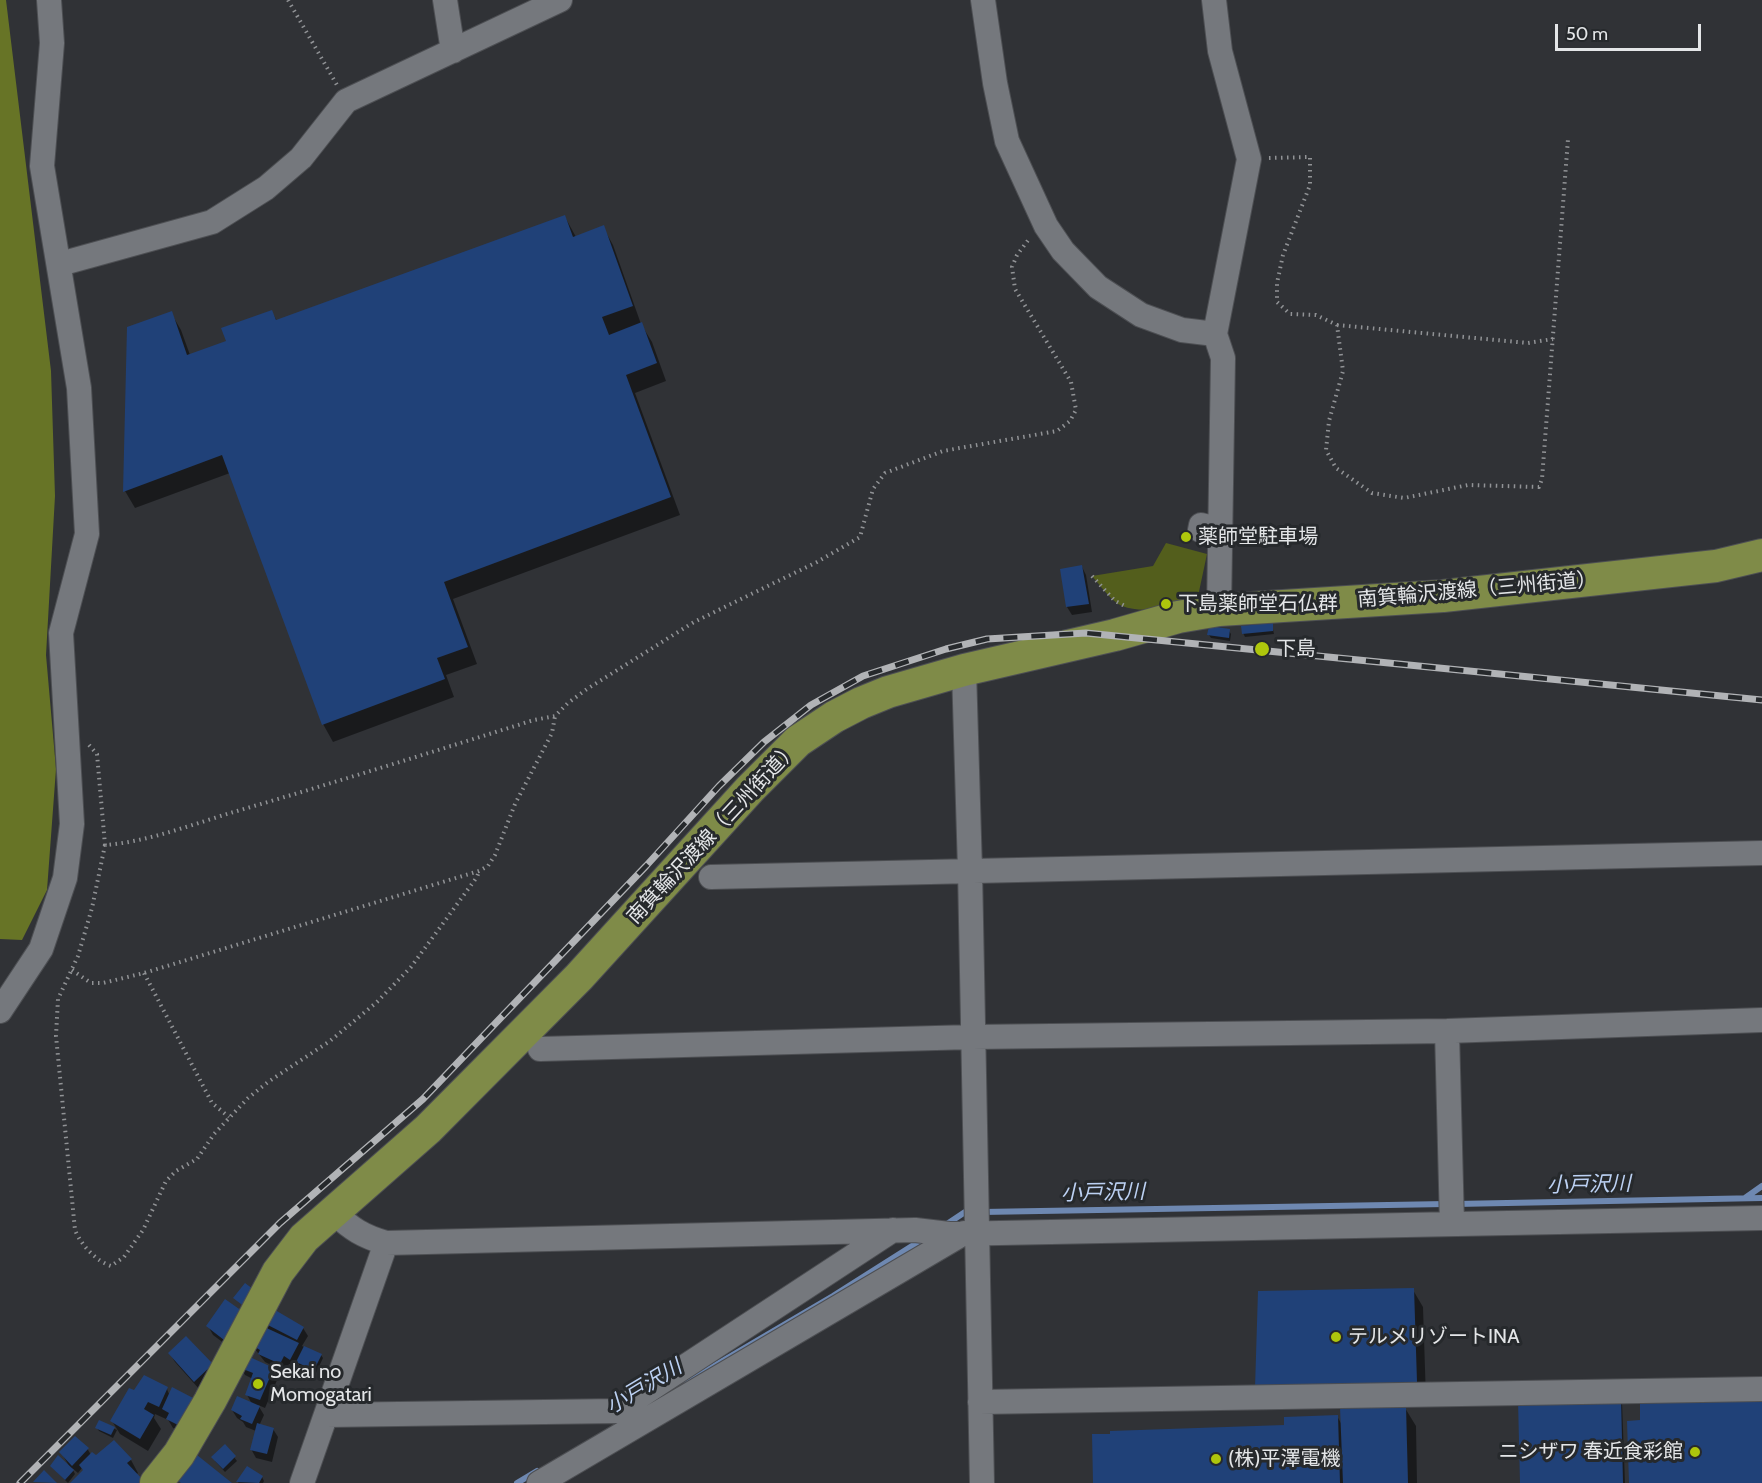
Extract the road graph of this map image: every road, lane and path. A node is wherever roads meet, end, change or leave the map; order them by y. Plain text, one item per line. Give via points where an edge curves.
1 (49, 0) edge
2 (288, 0) edge
3 (445, 0) edge
4 (560, 0) edge
5 (983, 0) edge
6 (1214, 0) edge
7 (453, 51) junction
8 (346, 101) junction
9 (1568, 140) dead end
10 (1249, 159) junction
11 (1046, 226) junction
12 (60, 264) junction
13 (1337, 325) junction
14 (1215, 334) junction
15 (1553, 339) junction
16 (1762, 555) edge
17 (1219, 610) junction
18 (964, 670) junction
19 (555, 716) junction
20 (68, 735) junction
21 (105, 845) junction
22 (1762, 853) edge
23 (970, 870) junction
24 (479, 871) junction
25 (711, 877) dead end
26 (72, 970) junction
27 (144, 973) junction
28 (0, 1011) edge
29 (1762, 1020) edge
30 (1447, 1031) junction
31 (972, 1037) junction
32 (540, 1049) dead end
33 (229, 1117) junction
34 (334, 1213) junction
35 (1762, 1218) edge
36 (1452, 1220) junction
37 (904, 1230) junction
38 (967, 1231) junction
39 (386, 1243) junction
40 (1762, 1389) edge
41 (980, 1402) junction
42 (326, 1415) junction
43 (156, 1483) edge
44 (302, 1483) edge
45 (539, 1483) edge
46 (982, 1483) edge

1 - 12 street via 52,43 42,166
2 - 8 path
3 - 7 street
4 - 7 street
5 - 11 street via 1007,141
6 - 10 street via 1220,51
7 - 8 street
8 - 12 street via 301,158 266,188 212,222
9 - 15 path
10 - 13 path via 1310,158 1310,185 1283,255 1277,302 1290,314 1316,315
10 - 14 street
11 - 14 street via 1063,251 1098,287 1141,315 1182,330
11 - 19 path via 1032,236 1012,267 1015,289 1071,382 1076,410 1070,421 1058,431 943,451 885,473 873,489 860,537 694,622 587,689
12 - 20 street via 79,388 87,534 61,633
13 - 15 path via 1528,343
13 - 15 path via 1343,371 1329,421 1326,450 1336,468 1372,493 1404,498 1468,484 1539,487
14 - 17 street via 1223,358 1211,530
16 - 17 main road, 南箕輪沢渡線（三州街道） via 1716,566 1443,596
17 - 18 main road, 南箕輪沢渡線（三州街道）
18 - 23 street
18 - 34 main road, 南箕輪沢渡線（三州街道） via 861,703 798,741 579,977 428,1129
19 - 21 path via 305,792
19 - 24 path via 552,733 515,804 495,855
20 - 21 path via 82,737 97,754
20 - 28 street via 72,824 65,878 41,949
21 - 26 path via 92,908
22 - 23 street
23 - 25 street
23 - 31 street
24 - 27 path
24 - 33 path via 411,967 377,1002 330,1041 268,1082
26 - 27 path via 91,983
26 - 33 path via 58,999 56,1036 66,1157 75,1230 100,1263 111,1266 124,1257 143,1230 166,1181 198,1160
27 - 33 path via 212,1103
29 - 30 street
30 - 31 street
30 - 36 street
31 - 32 street
31 - 38 street via 976,1199
34 - 39 street via 353,1230
34 - 43 main road, 南箕輪沢渡線（三州街道） via 304,1238 278,1272 210,1401 179,1454
35 - 36 street
36 - 38 street
37 - 38 street
37 - 39 street
37 - 42 street via 617,1411
38 - 41 street
38 - 45 street
39 - 42 street
40 - 41 street
41 - 46 street via 988,1449
42 - 44 street

